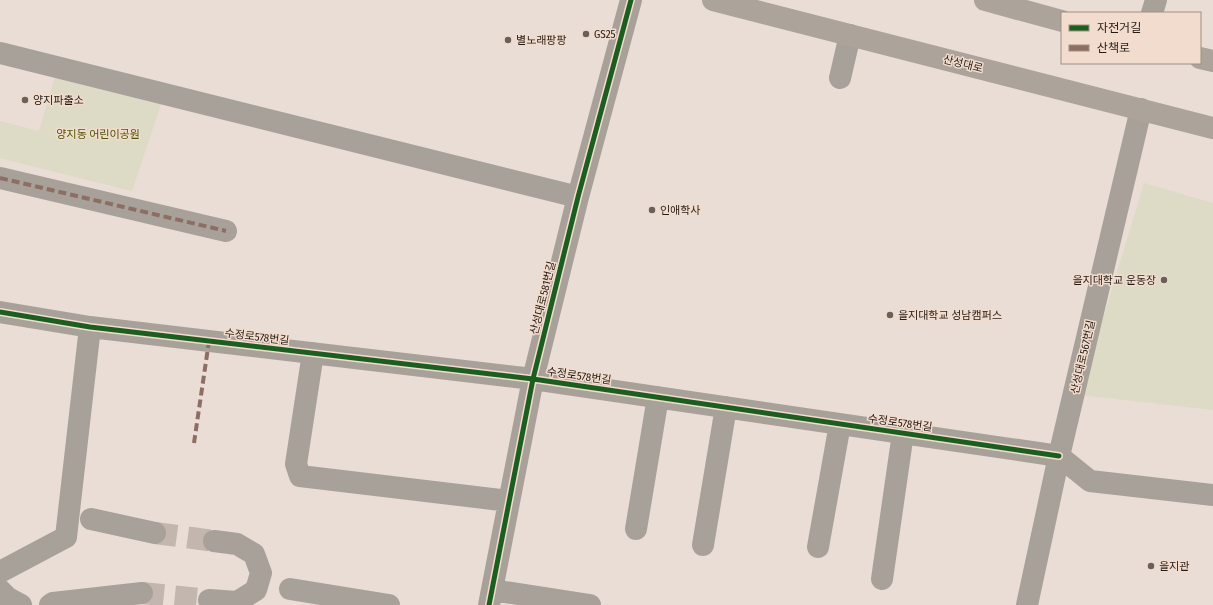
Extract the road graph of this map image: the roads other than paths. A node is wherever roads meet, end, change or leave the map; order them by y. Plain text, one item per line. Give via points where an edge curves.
1 (631, 0) edge
2 (713, 0) edge
3 (985, 0) edge
4 (1156, 0) edge
5 (1017, 4) edge
6 (1152, 12) edge
7 (1061, 21) edge
8 (850, 35) junction
9 (0, 53) edge
10 (1201, 58) edge
11 (1213, 61) edge
12 (840, 78) dead end
13 (1141, 110) junction
14 (1213, 128) edge
15 (0, 178) edge
16 (578, 197) junction
17 (226, 231) dead end
18 (0, 312) edge
19 (90, 327) junction
20 (313, 353) junction
21 (533, 379) junction
22 (658, 398) junction
23 (726, 407) junction
24 (840, 424) junction
25 (903, 433) junction
26 (1059, 456) junction
27 (1213, 495) edge
28 (509, 501) junction
29 (91, 519) dead end
30 (636, 529) dead end
31 (155, 533) tunnel mouth
32 (214, 541) tunnel mouth
33 (703, 545) dead end
34 (818, 547) dead end
35 (0, 572) edge
36 (882, 579) dead end
37 (290, 589) dead end
38 (0, 590) edge
39 (142, 593) tunnel mouth
40 (490, 597) edge
41 (209, 600) tunnel mouth
42 (21, 605) edge
43 (50, 605) edge
44 (389, 605) edge
45 (590, 605) edge
46 (1027, 605) edge

1 - 16 street, 산성대로581번길
2 - 8 main road, 산성대로
3 - 5 main road
4 - 6 street
5 - 7 main road
8 - 12 street
8 - 13 main road, 산성대로
9 - 16 street
10 - 11 main road
13 - 14 main road, 산성대로
13 - 26 street, 산성대로567번길
15 - 17 street
16 - 21 street, 산성대로581번길
18 - 19 street, 수정로578번길
19 - 20 street, 수정로578번길
19 - 35 street via 66,537
20 - 21 street, 수정로578번길
20 - 28 street via 296,464 300,476
21 - 22 street, 수정로578번길
21 - 28 street, 산성대로581번길
22 - 23 street, 수정로578번길
22 - 30 street
23 - 24 street, 수정로578번길
23 - 33 street
24 - 25 street, 수정로578번길
24 - 34 street
25 - 26 street, 수정로578번길
25 - 36 street
26 - 27 street via 1090,482
26 - 46 street, 산성대로567번길
28 - 40 street, 산성대로581번길
29 - 31 street
32 - 41 street via 237,544 254,554 261,573 256,590 237,602
37 - 44 street
38 - 42 street
39 - 43 street
40 - 45 street

